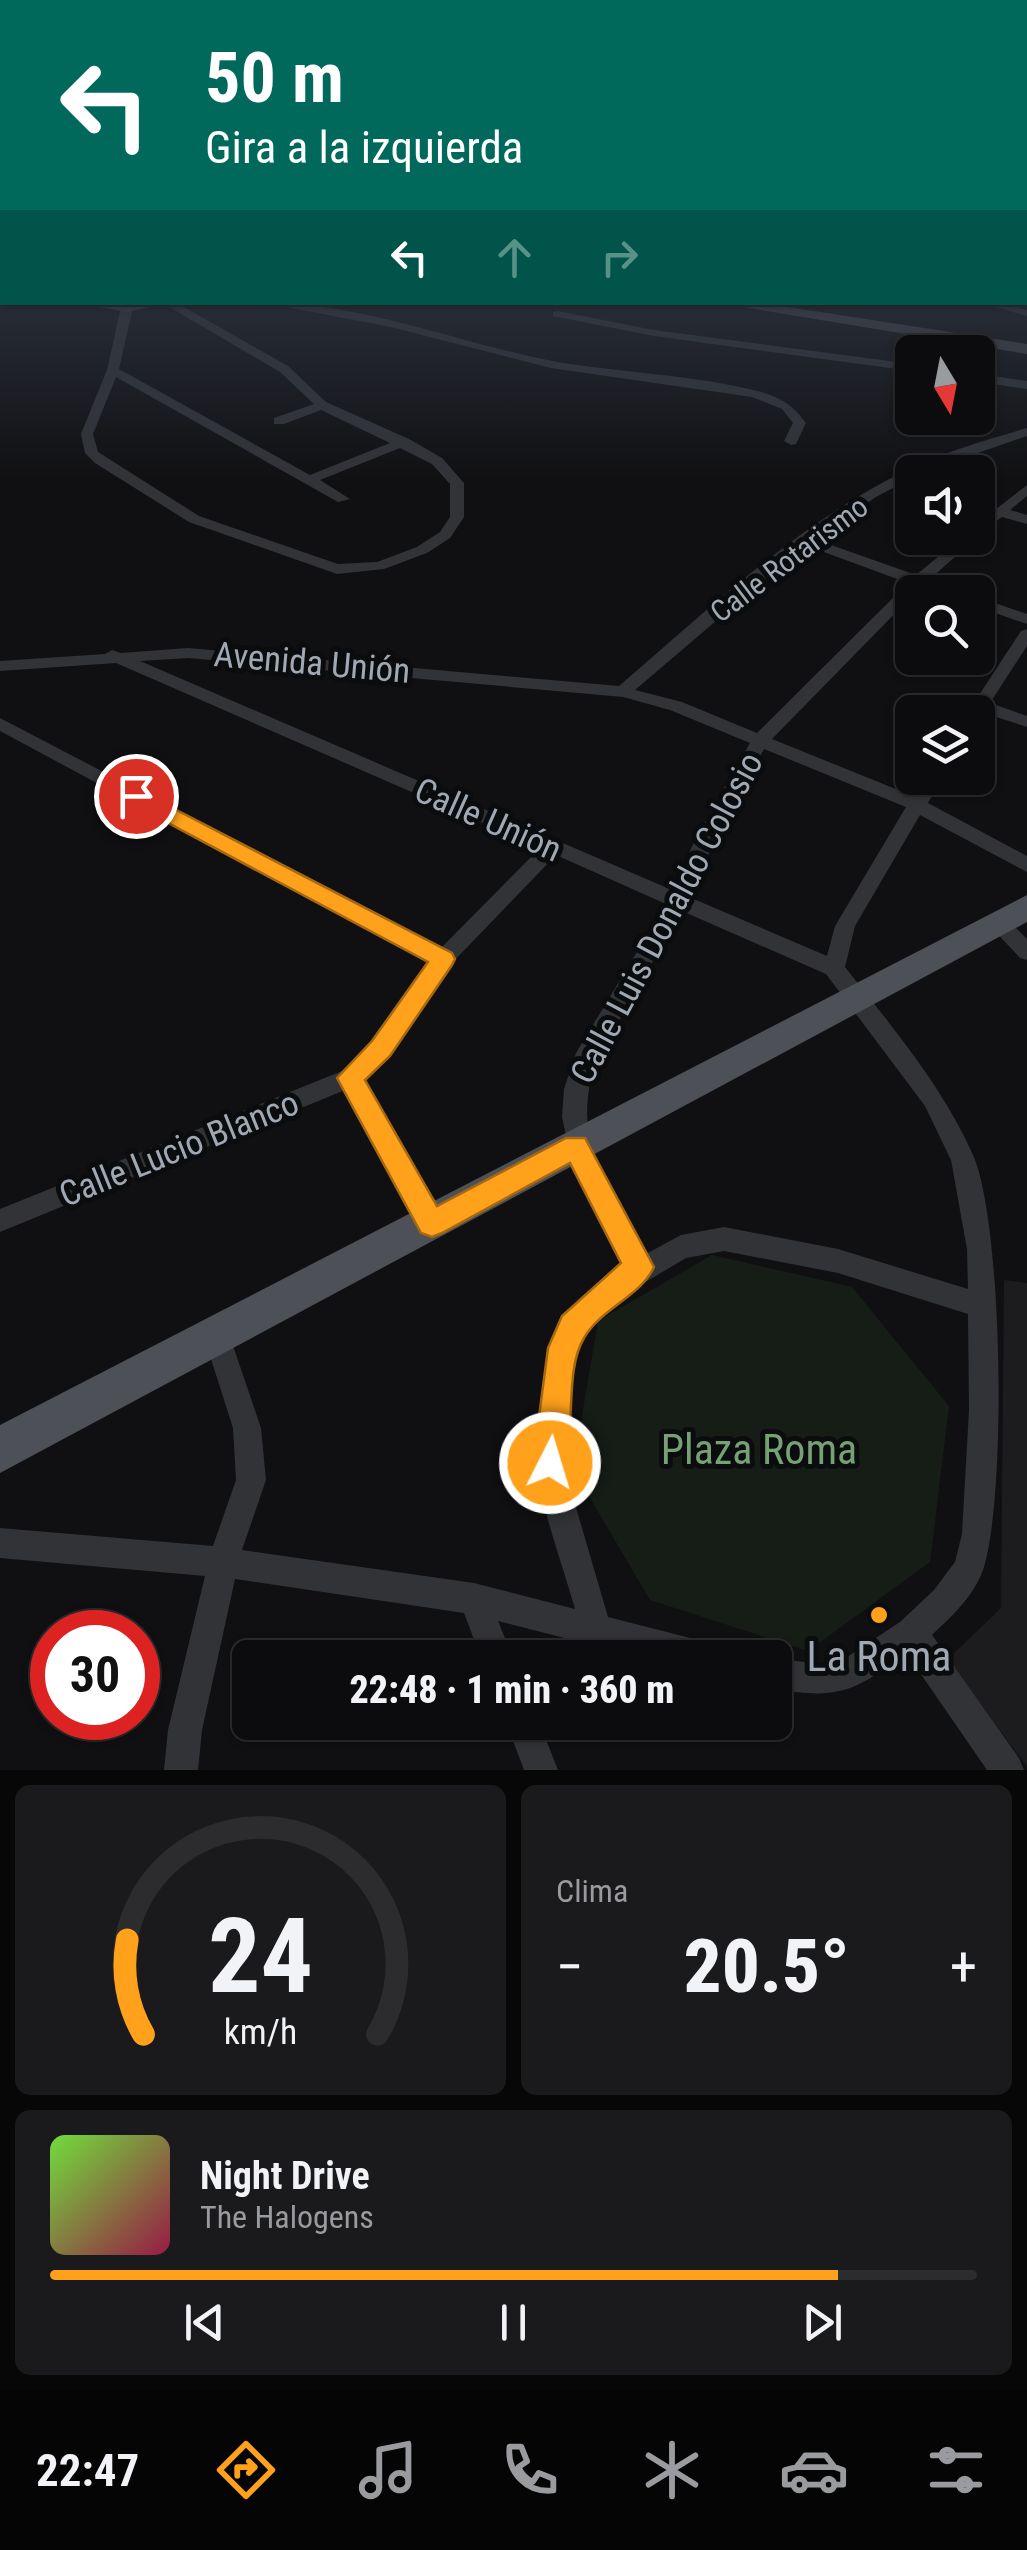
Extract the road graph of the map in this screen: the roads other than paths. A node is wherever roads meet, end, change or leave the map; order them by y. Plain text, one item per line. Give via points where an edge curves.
1 (125, 317) edge
2 (191, 317) edge
3 (332, 317) edge
4 (570, 317) edge
5 (815, 317) edge
6 (1027, 349) edge
7 (895, 366) edge
8 (113, 370) junction
9 (995, 380) edge
10 (1027, 385) edge
11 (322, 405) junction
12 (278, 421) dead end
13 (1026, 435) edge
14 (790, 441) dead end
15 (404, 442) junction
16 (309, 480) junction
17 (1027, 489) edge
18 (344, 498) dead end
19 (1000, 510) junction
20 (995, 515) edge
21 (1027, 520) edge
22 (804, 540) junction
23 (949, 555) edge
24 (899, 575) edge
25 (926, 575) edge
26 (895, 605) edge
27 (995, 608) edge
28 (1027, 619) edge
29 (1027, 634) edge
30 (112, 655) junction
31 (0, 666) edge
32 (623, 692) junction
33 (987, 695) edge
34 (995, 714) edge
35 (1027, 722) edge
36 (0, 724) edge
37 (761, 739) junction
38 (921, 795) edge
39 (915, 804) junction
40 (552, 848) junction
41 (1027, 865) edge
42 (676, 904) junction
43 (1012, 914) edge
44 (1027, 952) edge
45 (443, 959) junction
46 (843, 982) junction
47 (350, 1078) junction
48 (575, 1146) junction
49 (0, 1221) edge
50 (432, 1224) junction
51 (639, 1267) junction
52 (982, 1306) junction
53 (216, 1334) junction
54 (0, 1450) edge
55 (0, 1543) edge
56 (223, 1562) junction
57 (474, 1599) junction
58 (596, 1630) junction
59 (911, 1632) junction
60 (490, 1640) edge
61 (635, 1640) edge
62 (792, 1676) edge
63 (529, 1740) edge
64 (181, 1770) edge
65 (541, 1770) edge
66 (1007, 1770) edge

1 - 8 street
2 - 11 street via 284,369
3 - 14 street via 391,324 551,364 755,394 794,413 800,422
4 - 7 street
5 - 6 street
8 - 15 street via 87,434 92,453 194,519 320,566 378,566 446,534 457,516 457,483 437,460
8 - 16 street
9 - 10 street
11 - 12 street
11 - 15 street
13 - 22 street, Calle Rotarismo via 908,474
15 - 16 street
16 - 18 street
17 - 19 street
19 - 20 street
19 - 21 street
22 - 24 street
22 - 32 street, Calle Rotarismo
23 - 25 street, Calle Luis Donaldo Colosio
26 - 37 street, Calle Luis Donaldo Colosio
27 - 28 street
29 - 33 street
30 - 31 street, Avenida Unión
30 - 32 street, Avenida Unión via 188,653
30 - 40 street, Calle Unión
32 - 37 street, Avenida Unión
34 - 35 street
36 - 45 street
37 - 39 street, Avenida Unión
37 - 42 street, Calle Luis Donaldo Colosio
38 - 39 street
39 - 41 street, Avenida Unión
39 - 46 street via 845,926
40 - 42 street, Calle Unión
40 - 45 street, Calle Lucio Blanco
42 - 46 street, Calle Unión
42 - 48 street, Calle Luis Donaldo Colosio via 584,1060 570,1113
43 - 44 street
43 - 46 main road
45 - 47 street, Calle Lucio Blanco via 381,1048
46 - 48 main road
46 - 52 street via 949,1124 974,1206
47 - 49 street, Calle Lucio Blanco
47 - 50 street
48 - 50 main road
48 - 51 street
50 - 53 main road
51 - 52 street via 681,1247 724,1239 838,1261
51 - 58 street via 573,1326 550,1446
52 - 59 street via 977,1534 968,1569
53 - 54 main road
53 - 56 street via 252,1458
55 - 56 street
56 - 57 street
56 - 64 street
57 - 58 street
57 - 60 street
58 - 61 street
59 - 62 street via 854,1671 819,1680
59 - 66 street
63 - 65 street

